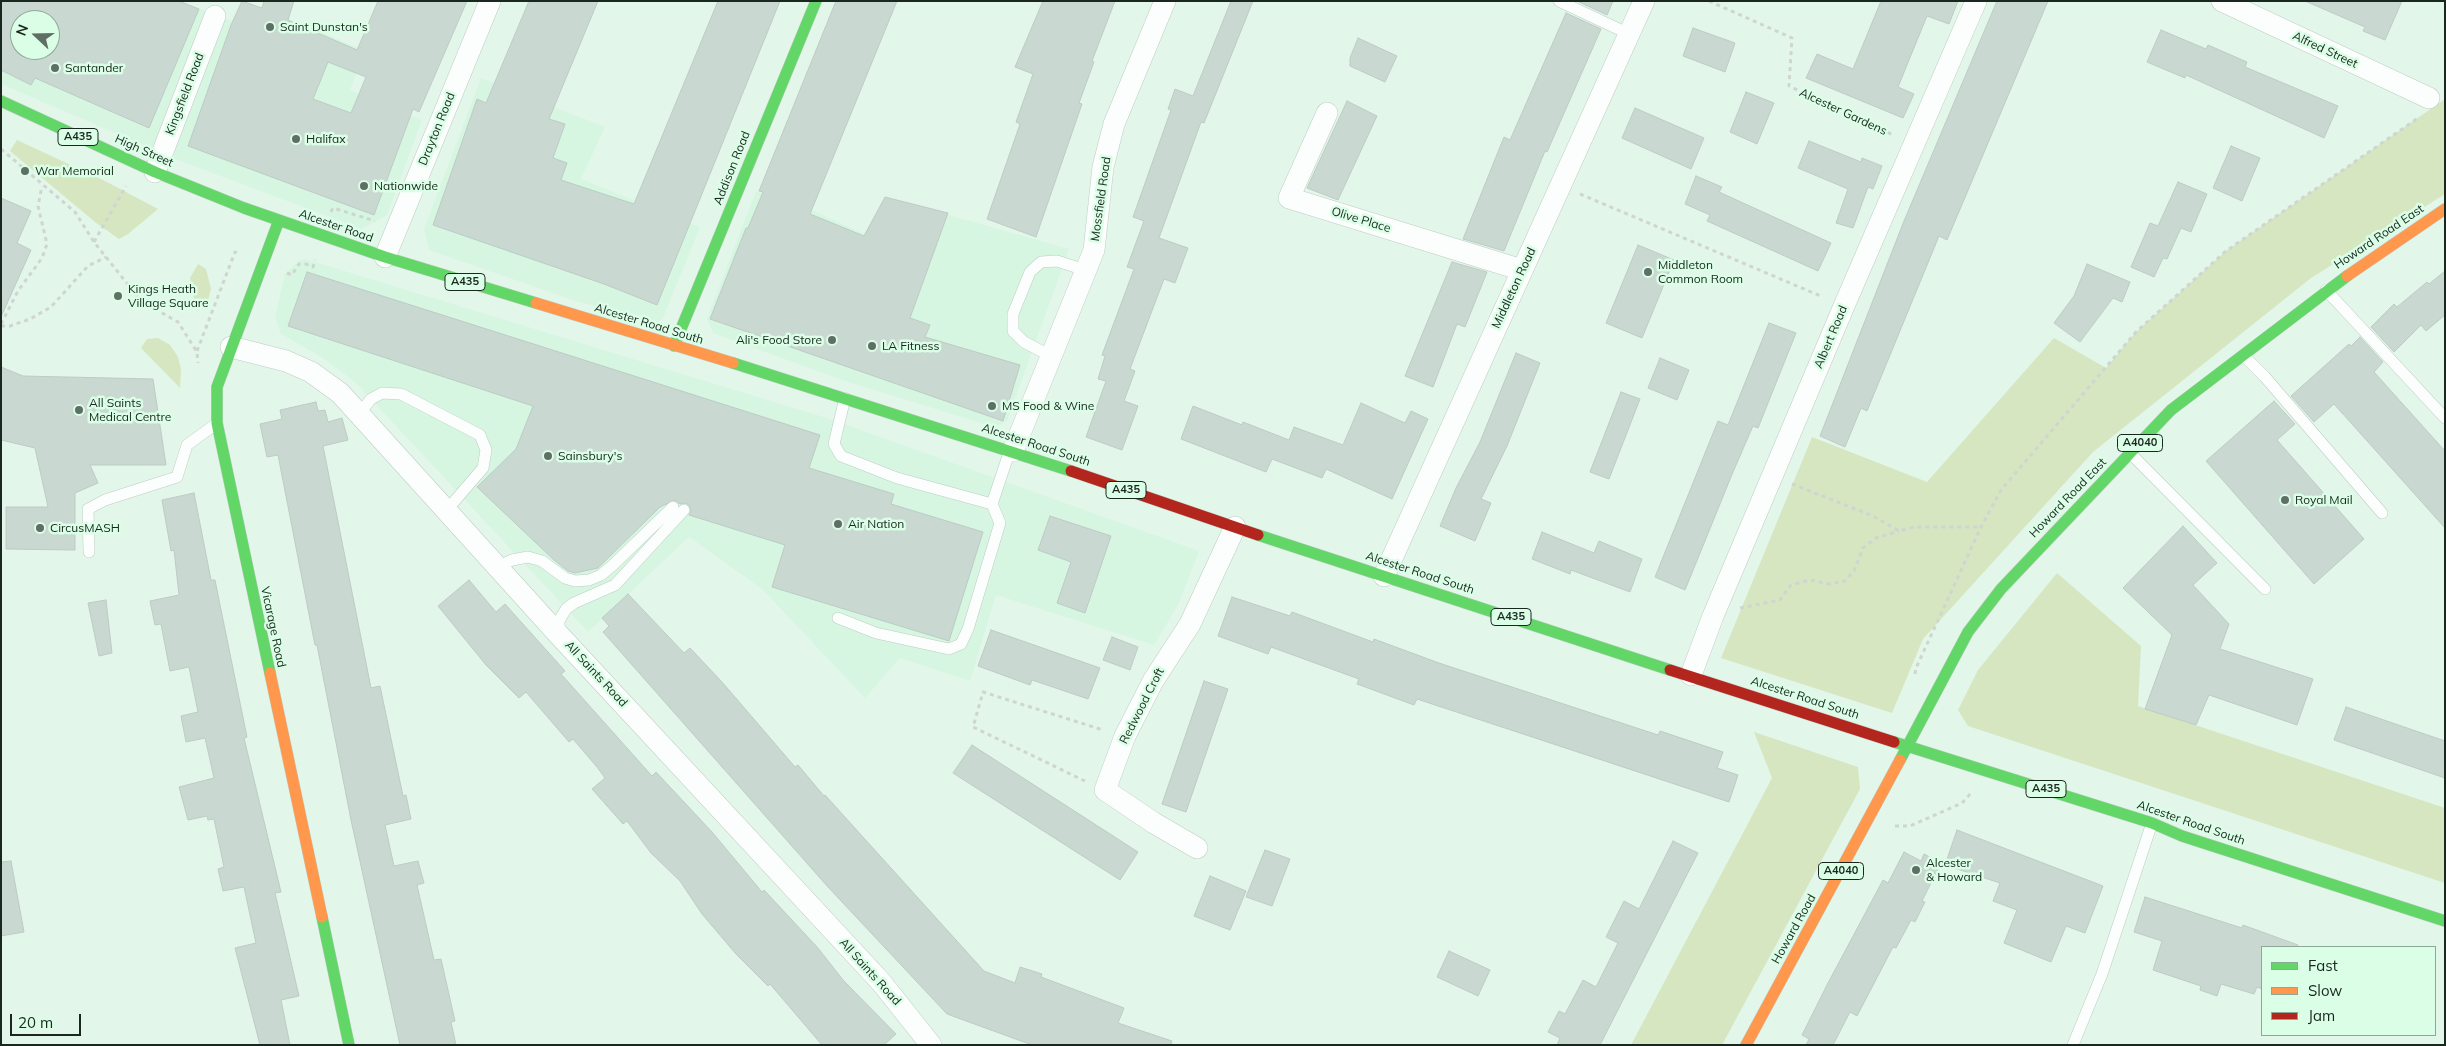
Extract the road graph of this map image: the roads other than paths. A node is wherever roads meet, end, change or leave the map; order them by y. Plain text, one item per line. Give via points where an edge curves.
1 (490, 1) edge
2 (816, 1) edge
3 (1164, 1) edge
4 (1559, 1) edge
5 (1644, 1) edge
6 (1976, 1) edge
7 (2222, 1) edge
8 (215, 9) edge
9 (1630, 34) junction
10 (1, 101) edge
11 (2425, 107) road end
12 (1327, 113) dead end
13 (147, 168) junction
14 (2445, 208) edge
15 (279, 220) junction
16 (385, 257) junction
17 (1085, 270) junction
18 (1522, 270) junction
19 (2326, 290) junction
20 (674, 346) junction
21 (231, 347) junction
22 (2243, 355) junction
23 (1051, 356) junction
24 (845, 398) junction
25 (358, 414) junction
26 (2445, 418) edge
27 (217, 423) junction
28 (1012, 451) junction
29 (2130, 453) junction
30 (992, 504) junction
31 (446, 511) junction
32 (2382, 513) dead end
33 (1235, 527) junction
34 (89, 552) dead end
35 (497, 567) junction
36 (1384, 576) junction
37 (2266, 589) dead end
38 (838, 618) dead end
39 (560, 636) junction
40 (1691, 675) junction
41 (1908, 746) junction
42 (2152, 823) junction
43 (1197, 848) dead end
44 (2445, 921) edge
45 (349, 1045) edge
46 (931, 1045) edge
47 (1746, 1045) edge
48 (2072, 1045) edge

1 - 16 street, Drayton Road
2 - 20 main road, Addison Road
3 - 17 street, Mossfield Road via 1114,124 1103,166 1094,250
4 - 9 lane
5 - 9 street, Middleton Road
6 - 40 street, Albert Road via 1844,306
7 - 11 street, Alfred Street
8 - 13 street, Kingsfield Road
9 - 18 street, Middleton Road
10 - 13 main road, High Street / A435
12 - 18 street, Olive Place via 1289,198
13 - 15 main road, High Street / A435
14 - 19 main road, Howard Road East / A4040
15 - 16 main road, Alcester Road / A435
15 - 21 main road, Vicarage Road
16 - 20 main road, Alcester Road South / A435
17 - 23 street, Mossfield Road
17 - 23 lane via 1057,261 1041,262 1030,272 1013,314 1013,331 1024,342
18 - 36 street, Middleton Road
19 - 22 main road, Howard Road East / A4040
19 - 26 lane
20 - 24 main road, Alcester Road South / A435
21 - 25 street, All Saints Road via 286,361 311,372 340,393
21 - 27 main road, Vicarage Road via 217,387
22 - 29 main road, Howard Road East / A4040 via 2171,410
22 - 32 lane
23 - 28 street, Mossfield Road
24 - 28 main road, Alcester Road South / A435
24 - 30 lane via 834,444 841,456 898,478
25 - 31 street, All Saints Road
25 - 31 lane via 382,393 401,394 480,435 486,450 483,468
27 - 34 lane via 187,445 177,477 105,500 88,509
27 - 45 main road, Vicarage Road
28 - 30 lane
28 - 33 main road, Alcester Road South / A435
29 - 37 lane
29 - 41 main road, Howard Road East / A4040 via 2001,589 1968,632
30 - 38 lane via 1000,523 961,644 949,649 876,633
31 - 35 street, All Saints Road
33 - 36 main road, Alcester Road South / A435
33 - 43 street, Redwood Croft via 1190,624 1153,680 1125,736 1105,790
35 - 39 street, All Saints Road
35 - 39 lane via 528,557 542,561 565,578 590,580 601,575 678,508 615,585 566,609 559,620
36 - 40 main road, Alcester Road South / A435
39 - 46 street, All Saints Road via 880,982
40 - 41 main road, Alcester Road South / A435
41 - 42 main road, Alcester Road South / A435
41 - 47 main road, Howard Road / A4040
42 - 44 main road, Alcester Road South / A435 via 2182,836
42 - 48 lane via 2102,974

